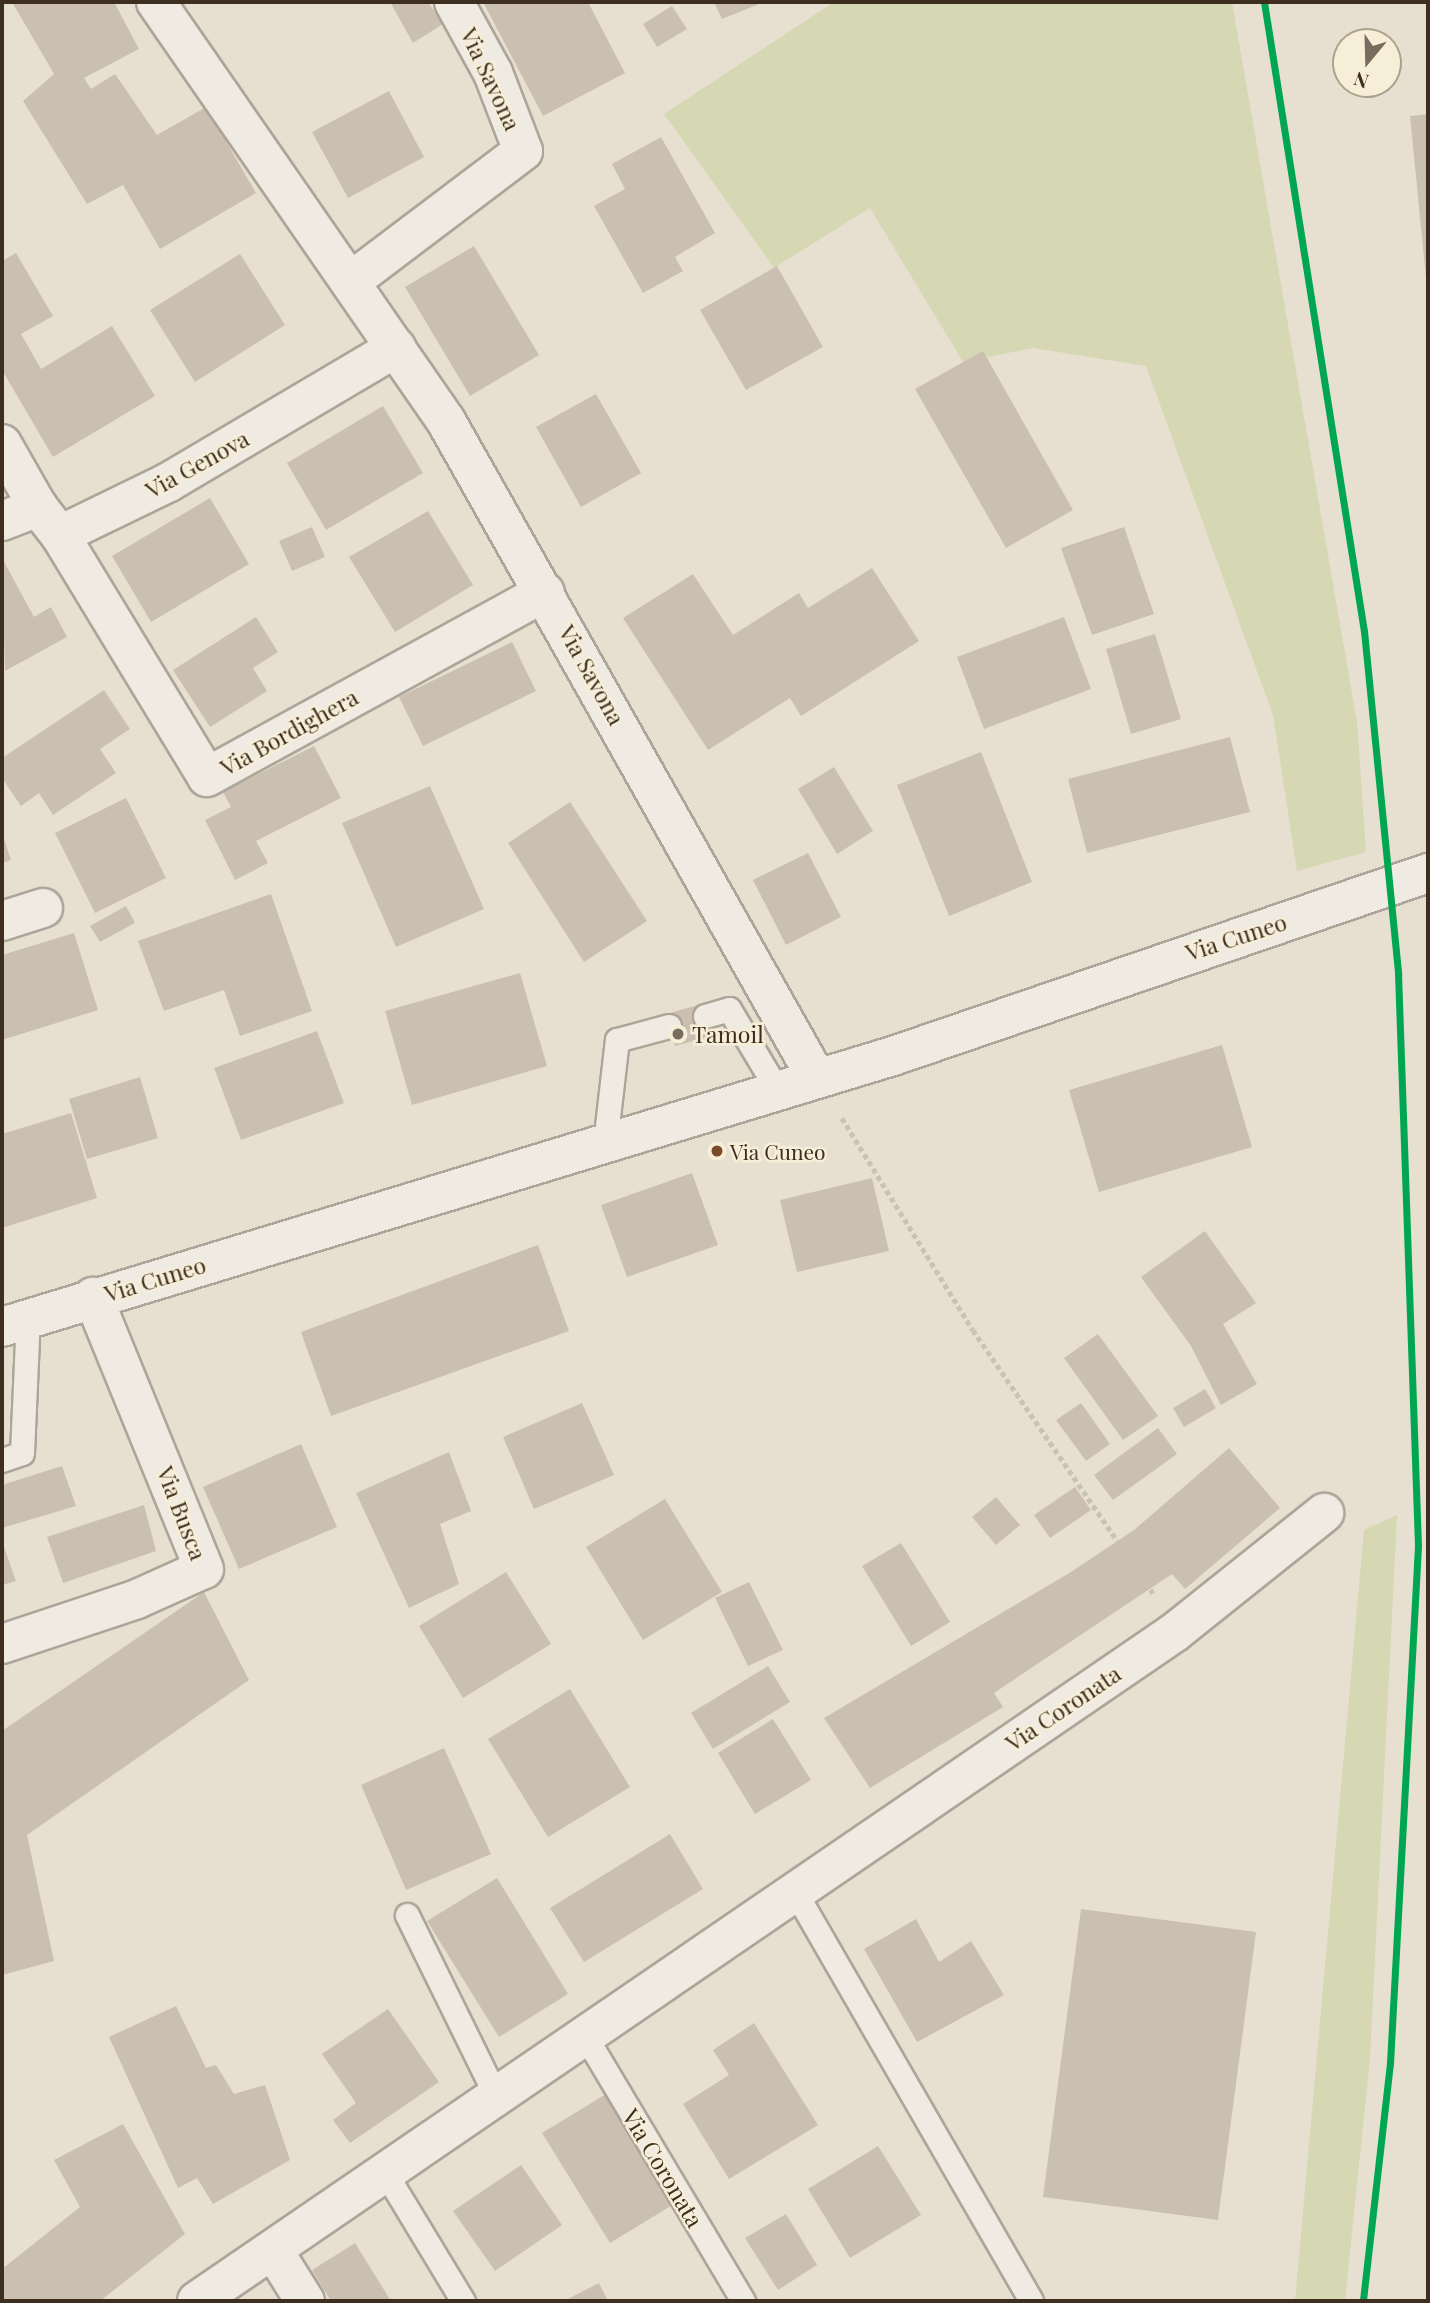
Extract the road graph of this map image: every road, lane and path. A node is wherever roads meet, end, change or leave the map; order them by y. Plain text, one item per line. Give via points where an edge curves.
1 (156, 2) edge
2 (454, 2) edge
3 (350, 282) junction
4 (396, 348) junction
5 (2, 444) edge
6 (2, 521) edge
7 (49, 521) junction
8 (545, 592) junction
9 (1428, 873) edge
10 (43, 908) dead end
11 (2, 921) edge
12 (705, 1016) dead end
13 (669, 1026) dead end
14 (817, 1079) junction
15 (778, 1091) junction
16 (605, 1143) junction
17 (93, 1297) junction
18 (15, 1323) edge
19 (2, 1460) edge
20 (1324, 1513) dead end
21 (1175, 1632) junction
22 (2, 1644) edge
23 (794, 1890) junction
24 (407, 1915) dead end
25 (584, 2034) junction
26 (497, 2098) junction
27 (386, 2174) junction
28 (273, 2250) junction
29 (197, 2301) edge
30 (305, 2301) edge
31 (463, 2301) edge
32 (743, 2301) edge
33 (1031, 2301) edge

1 - 3 street, Via Savona
2 - 3 street, Via Savona via 523,151
3 - 4 street, Via Savona
4 - 7 street, Via Genova via 169,482
4 - 8 street, Via Savona
5 - 7 street
6 - 7 street, Via Genova
7 - 8 street, Via Bordighera via 207,777
8 - 14 street, Via Savona
9 - 14 street, Via Cuneo
10 - 11 street
12 - 15 lane via 729,1009
13 - 16 lane via 617,1040
14 - 15 street, Via Cuneo
14 - 21 path via 973,1329 1106,1517
15 - 16 street, Via Cuneo
16 - 17 street, Via Cuneo
17 - 18 street, Via Cuneo
17 - 22 street, Via Busca via 204,1569 137,1599
18 - 19 lane via 22,1454
20 - 21 street, Via Coronata
21 - 23 street, Via Coronata
23 - 25 street, Via Coronata
23 - 33 lane
24 - 26 lane
25 - 26 street, Via Coronata
25 - 32 lane, Via Coronata
26 - 27 street, Via Coronata
27 - 28 street, Via Coronata
27 - 31 lane
28 - 29 street, Via Coronata
28 - 30 street

